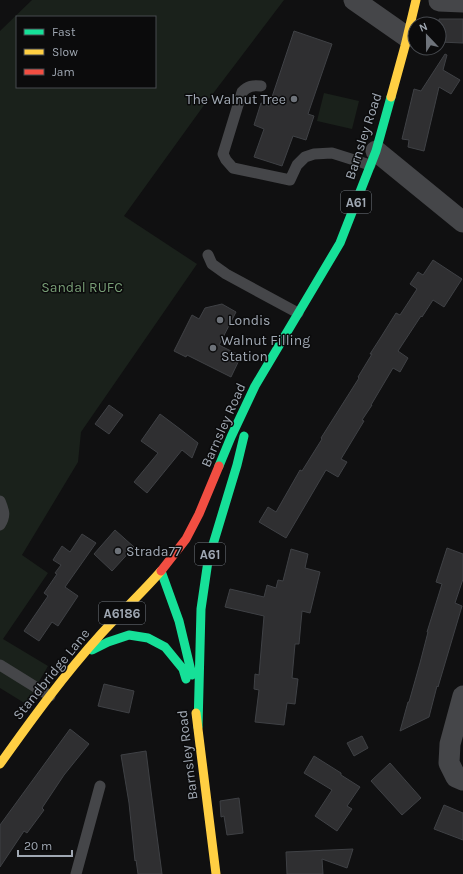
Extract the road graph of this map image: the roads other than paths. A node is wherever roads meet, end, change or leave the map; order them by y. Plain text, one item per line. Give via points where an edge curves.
1 (354, 0) edge
2 (416, 0) edge
3 (439, 1) edge
4 (463, 2) edge
5 (412, 16) edge
6 (407, 37) joint
7 (261, 86) dead end
8 (373, 158) junction
9 (463, 222) edge
10 (208, 254) dead end
11 (298, 313) junction
12 (255, 386) junction
13 (0, 501) edge
14 (0, 525) edge
15 (161, 571) junction
16 (83, 656) junction
17 (0, 665) edge
18 (50, 696) junction
19 (463, 696) edge
20 (198, 727) junction
21 (0, 764) edge
22 (463, 780) edge
23 (100, 786) dead end
24 (76, 874) edge
25 (216, 874) edge

1 - 6 street
2 - 5 main road, Barnsley Road / A61
3 - 4 street
6 - 8 main road, Barnsley Road / A61
7 - 8 lane via 247,87 242,92 223,154 233,168 290,180 296,164 314,154 332,153
8 - 9 street
8 - 11 main road, Barnsley Road / A61 via 340,242
10 - 11 lane via 212,264 226,274
11 - 12 main road, Barnsley Road / A61
12 - 15 main road, Barnsley Road / A61 via 199,514 186,539
12 - 20 main road, A61 via 237,465 208,561 201,609
13 - 14 lane via 4,512
15 - 16 main road, Standbridge Lane / A6186
15 - 20 main road, Barnsley Road / A61 via 179,621 192,676
16 - 18 main road, Standbridge Lane / A6186
16 - 20 main road, A61 via 108,642 129,635 148,638 165,647 183,669
17 - 18 lane
18 - 21 main road, Standbridge Lane / A6186
19 - 22 street via 450,744 449,763 456,777
20 - 25 main road, Barnsley Road / A61
23 - 24 lane

